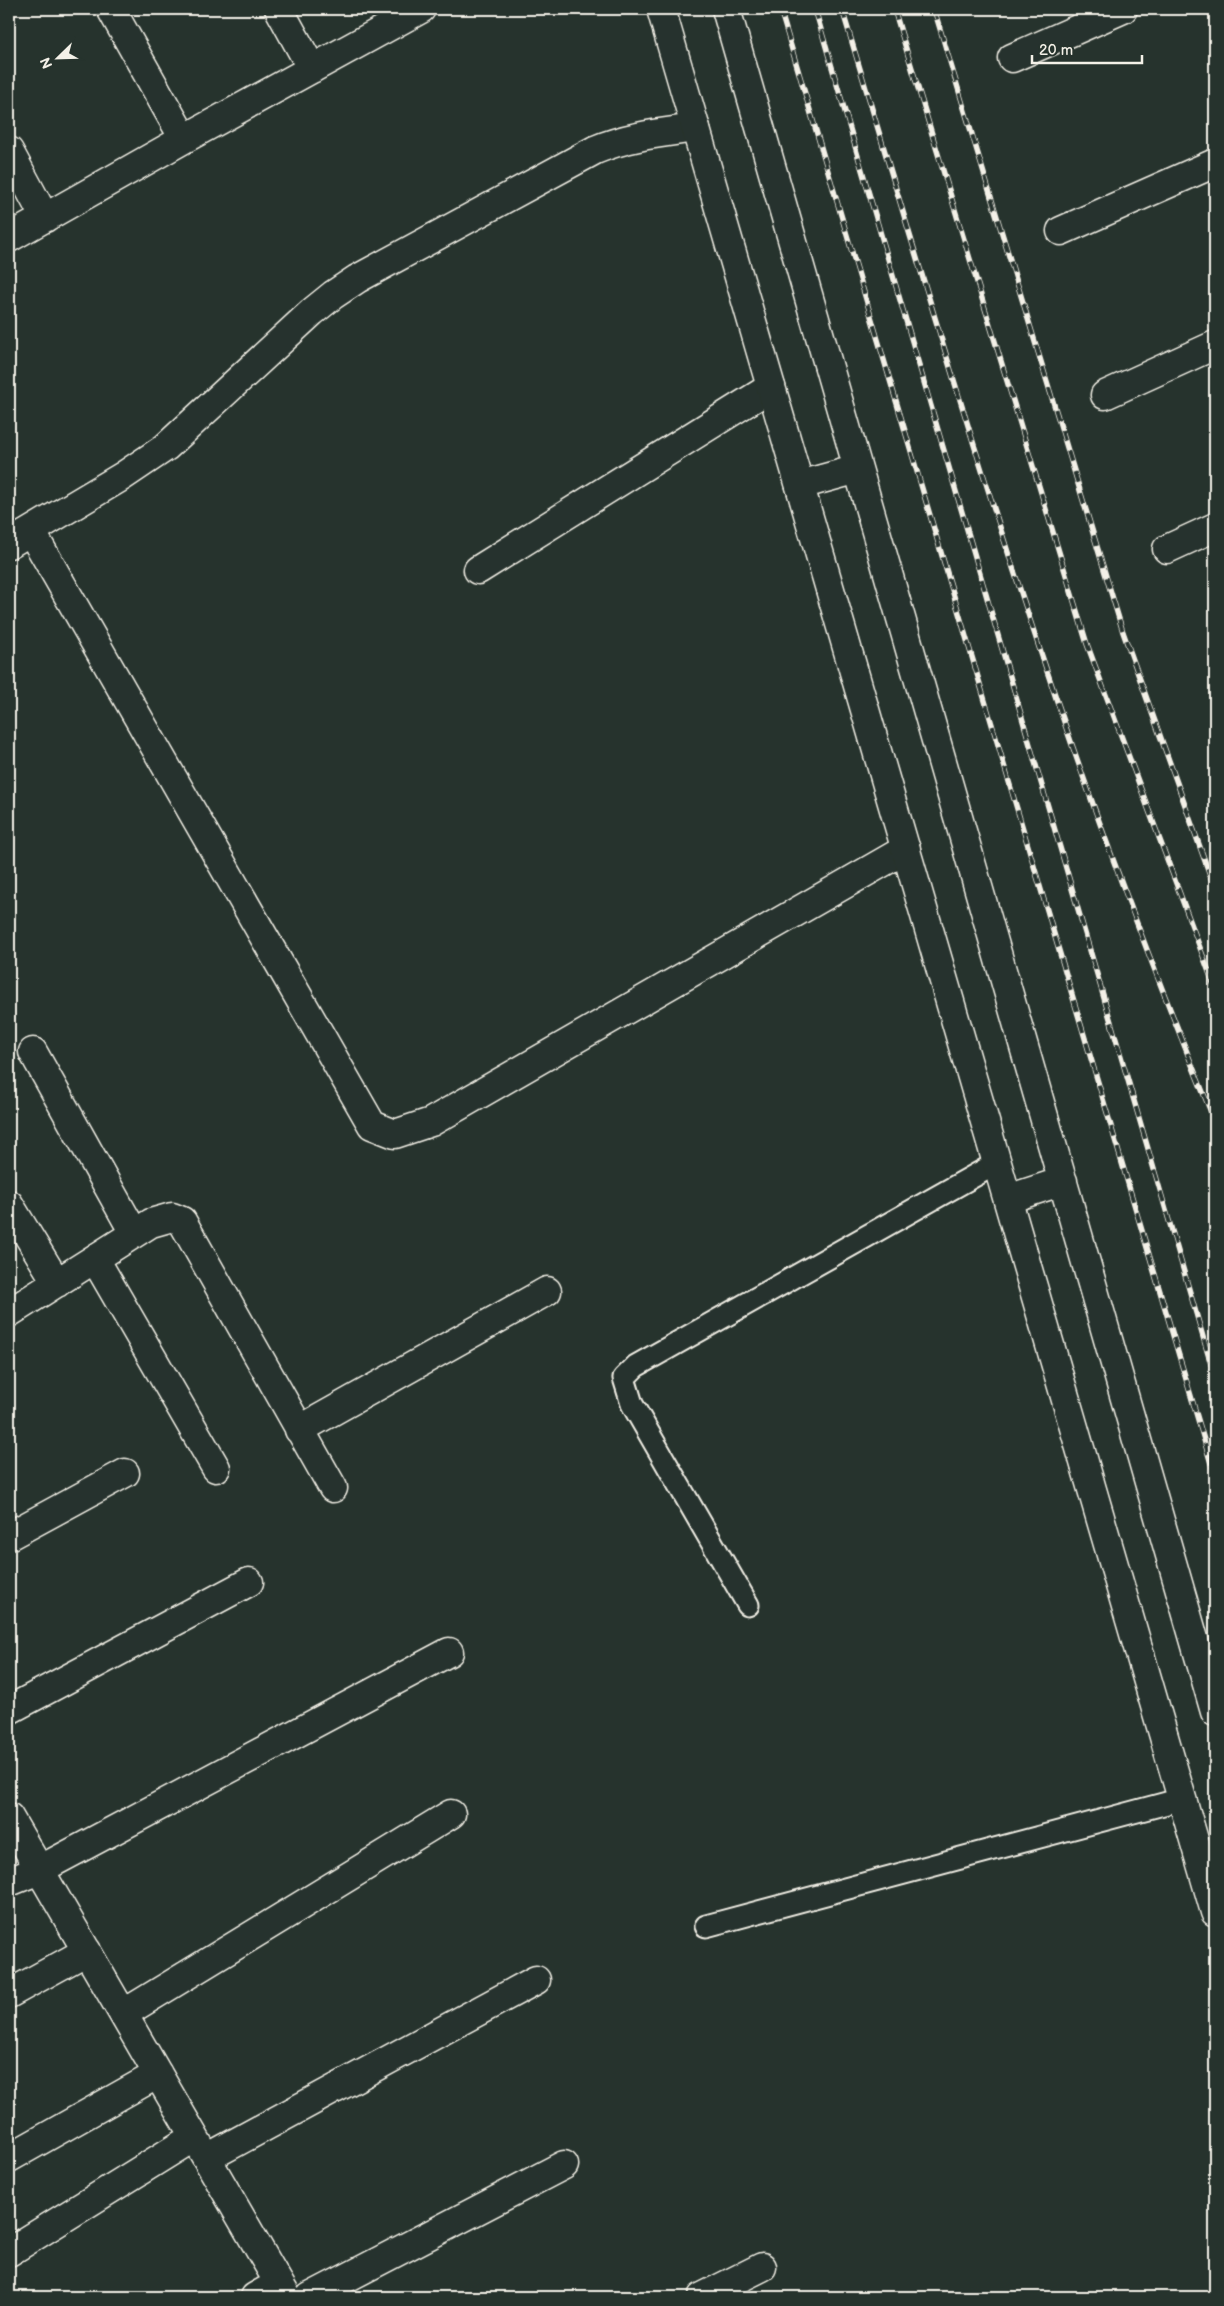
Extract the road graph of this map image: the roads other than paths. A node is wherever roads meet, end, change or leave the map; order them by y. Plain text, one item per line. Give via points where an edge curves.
1 (111, 9) edge
2 (279, 9) edge
3 (421, 9) edge
4 (662, 9) edge
5 (726, 9) edge
6 (1124, 9) edge
7 (1012, 58) dead end
8 (312, 69) junction
9 (696, 128) junction
10 (184, 139) junction
11 (9, 151) edge
12 (1215, 163) edge
13 (45, 218) junction
14 (1061, 231) dead end
15 (9, 238) edge
16 (1215, 344) edge
17 (771, 387) junction
18 (1105, 395) dead end
19 (858, 469) junction
20 (800, 485) junction
21 (1215, 527) edge
22 (20, 537) edge
23 (1166, 549) dead end
24 (478, 570) dead end
25 (906, 850) junction
26 (33, 1052) dead end
27 (997, 1163) junction
28 (1063, 1181) junction
29 (1008, 1199) junction
30 (9, 1204) edge
31 (134, 1234) junction
32 (95, 1259) junction
33 (57, 1283) junction
34 (548, 1291) dead end
35 (9, 1313) edge
36 (299, 1430) junction
37 (216, 1468) dead end
38 (125, 1473) dead end
39 (333, 1488) dead end
40 (9, 1536) edge
41 (249, 1582) dead end
42 (748, 1605) dead end
43 (449, 1652) dead end
44 (9, 1710) edge
45 (1215, 1712) edge
46 (1182, 1799) junction
47 (451, 1814) dead end
48 (9, 1817) edge
49 (39, 1870) junction
50 (9, 1882) edge
51 (1215, 1912) edge
52 (706, 1926) dead end
53 (87, 1951) junction
54 (536, 1980) dead end
55 (9, 1994) edge
56 (123, 2014) junction
57 (158, 2074) junction
58 (200, 2148) junction
59 (9, 2158) edge
60 (564, 2164) dead end
61 (9, 2252) edge
62 (762, 2267) dead end
63 (283, 2290) edge
64 (255, 2297) edge
65 (310, 2297) edge
66 (702, 2297) edge

1 - 10 street
2 - 8 street
3 - 8 street
4 - 9 street
5 - 19 street
6 - 7 street
8 - 10 street
9 - 17 street
9 - 22 street via 640,135 595,150 357,279 312,312 166,447
10 - 13 street
11 - 13 street
12 - 14 street
13 - 15 street
16 - 18 street
17 - 20 street
17 - 24 street
19 - 20 street
19 - 28 street
20 - 25 street
21 - 23 street
22 - 25 street via 372,1125 395,1134 431,1122
25 - 27 street
26 - 31 street
27 - 29 street
27 - 42 lane via 636,1366 624,1378 632,1404
28 - 29 street
28 - 45 street
29 - 46 street
30 - 33 street
31 - 32 street
31 - 36 street via 162,1218 182,1221
32 - 33 street
32 - 37 street
33 - 35 street
34 - 36 street
36 - 39 street
38 - 40 street
41 - 44 street
43 - 49 street
46 - 51 street
46 - 52 lane
47 - 56 street
48 - 49 street
49 - 50 street
49 - 53 street
53 - 55 street
53 - 56 street
54 - 58 street
56 - 57 street
57 - 58 street
57 - 59 street
58 - 61 street
58 - 63 street
60 - 65 street
62 - 66 street
63 - 64 street

